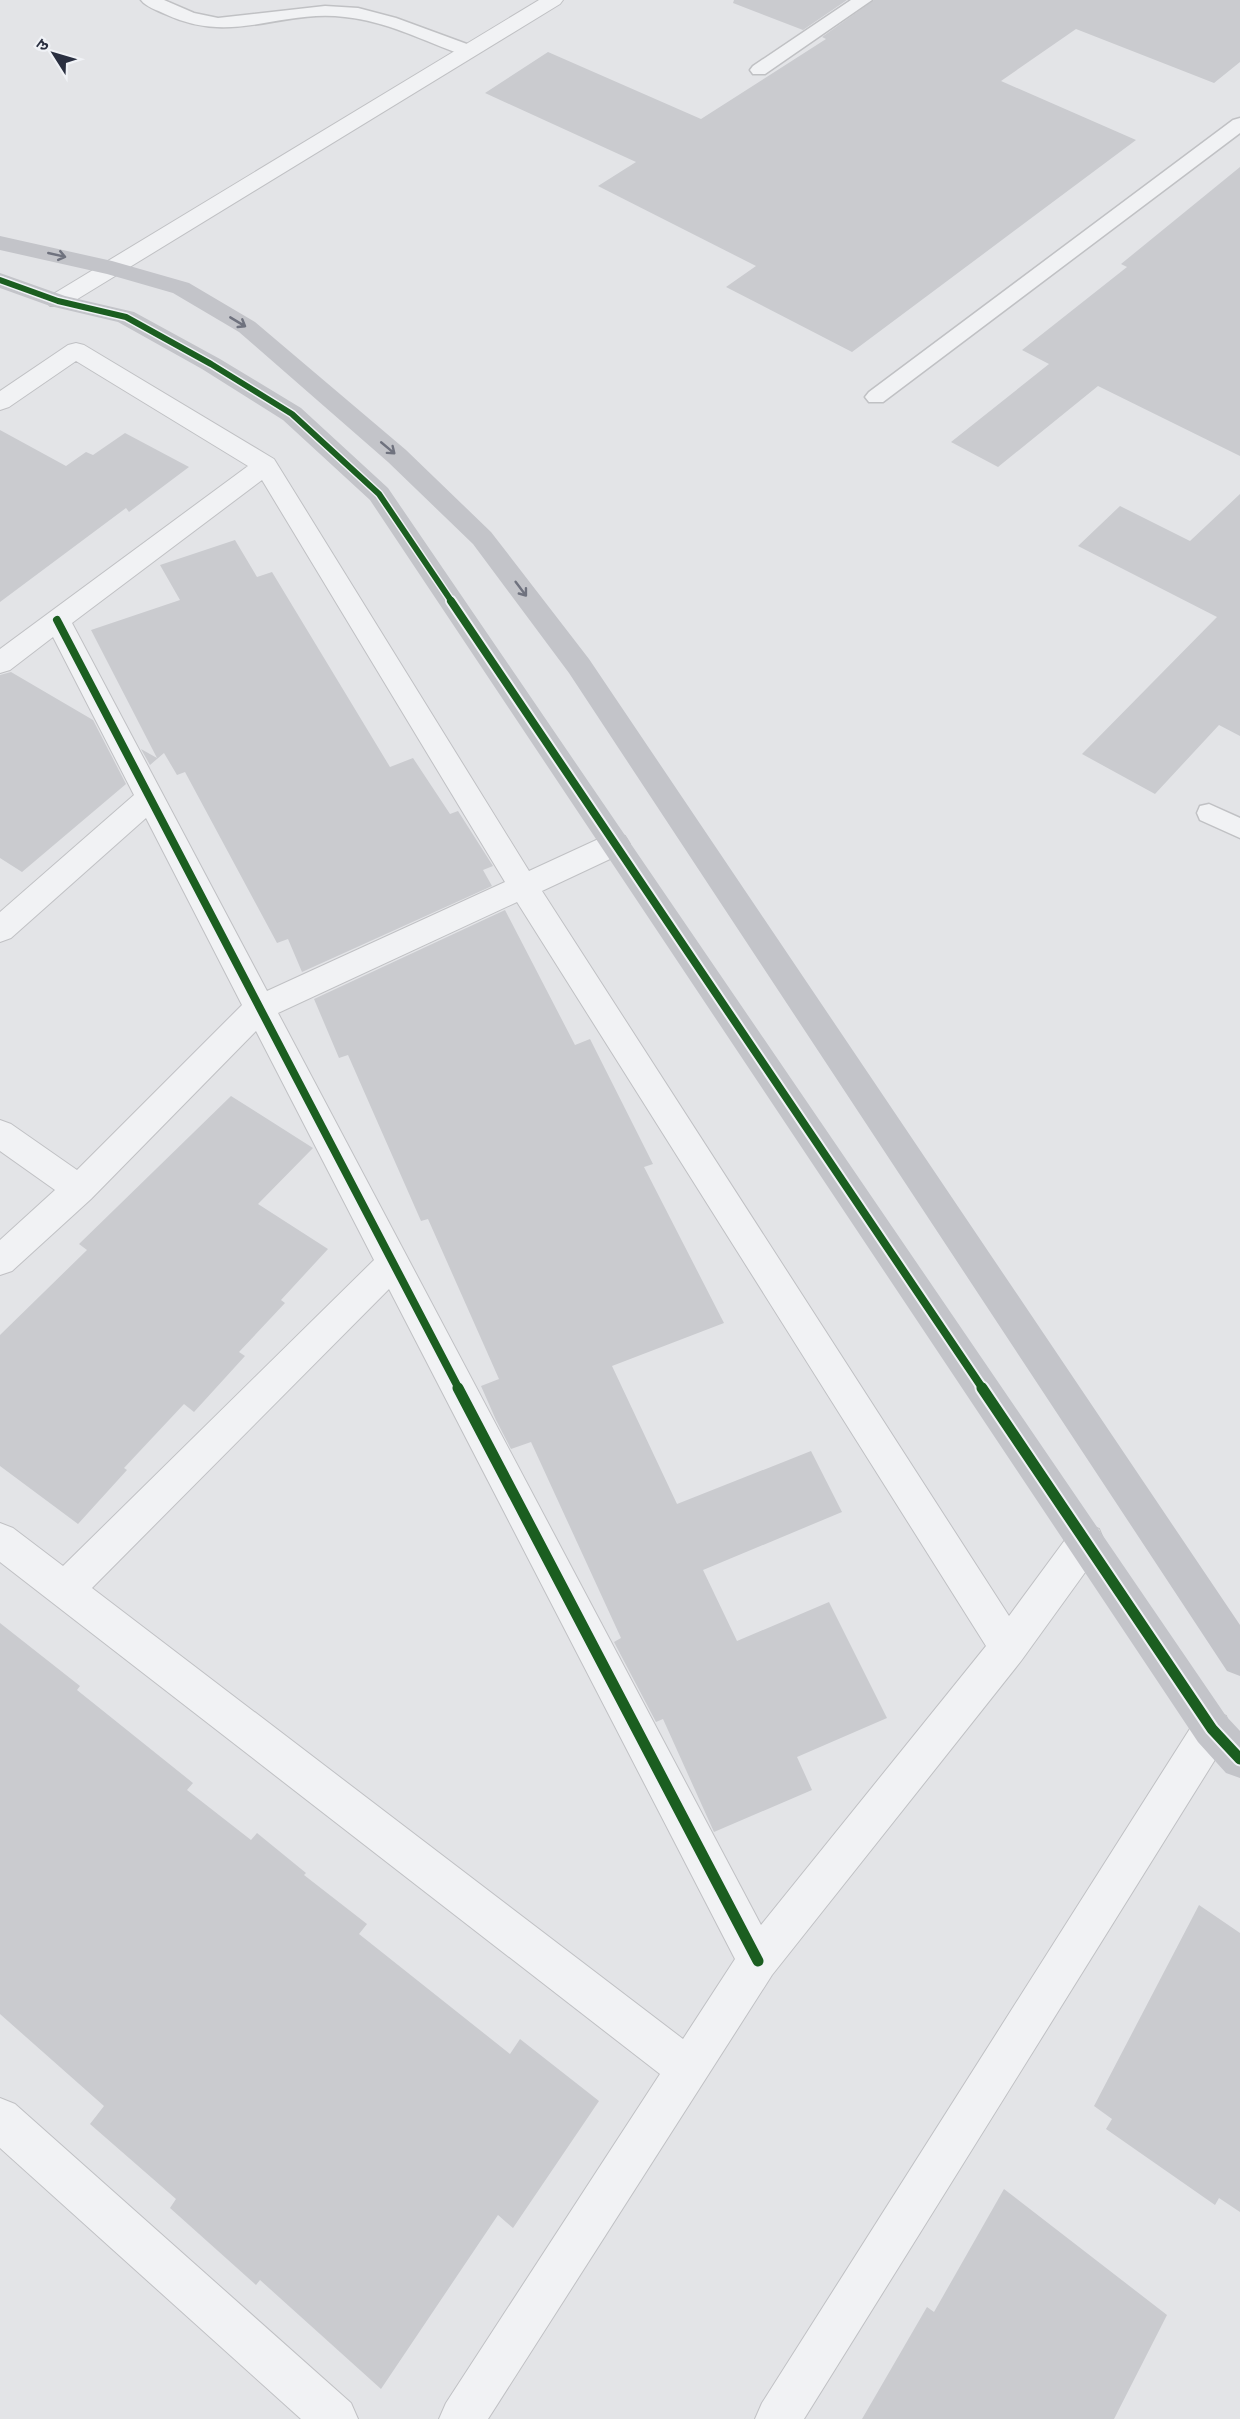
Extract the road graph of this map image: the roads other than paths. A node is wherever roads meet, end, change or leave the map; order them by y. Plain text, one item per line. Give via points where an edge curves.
1 (150, 0) edge
2 (553, 0) edge
3 (863, 0) edge
4 (469, 51) junction
5 (759, 70) dead end
6 (1240, 124) edge
7 (0, 243) edge
8 (112, 268) junction
9 (0, 280) edge
10 (58, 301) junction
11 (876, 397) dead end
12 (0, 402) edge
13 (265, 465) junction
14 (57, 620) junction
15 (0, 663) edge
16 (149, 798) junction
17 (1209, 813) dead end
18 (1240, 829) edge
19 (615, 844) junction
20 (524, 886) junction
21 (0, 930) edge
22 (259, 1008) junction
23 (0, 1132) edge
24 (79, 1189) junction
25 (0, 1261) edge
26 (392, 1264) junction
27 (0, 1540) edge
28 (1086, 1541) junction
29 (65, 1589) junction
30 (1008, 1648) junction
31 (1240, 1658) edge
32 (1212, 1729) junction
33 (1240, 1759) edge
34 (758, 1961) junction
35 (689, 2070) junction
36 (0, 2119) edge
37 (335, 2419) edge
38 (462, 2419) edge
39 (778, 2419) edge

1 - 4 lane via 202,21 342,11 372,17
2 - 4 street
3 - 5 lane
4 - 8 street
6 - 11 lane
7 -> 8 street
8 - 10 street
8 -> 31 street via 181,288 247,327 397,456 482,538 579,666
9 - 10 street
10 - 19 street via 126,317 211,364 292,414 379,494
12 - 13 street via 76,350
13 - 14 street
13 - 20 street
14 - 15 street
14 - 16 street
16 - 21 street
16 - 22 street
17 - 18 lane
19 - 20 street
19 - 28 street
20 - 22 street
20 - 30 street
22 - 24 street
22 - 26 street
23 - 24 street
24 - 25 street
26 - 29 street
26 - 34 street
27 - 29 street
28 - 30 street
28 - 32 street
29 - 35 street
30 - 34 street
32 - 33 street
32 - 39 street
34 - 35 street
35 - 38 street
36 - 37 street

